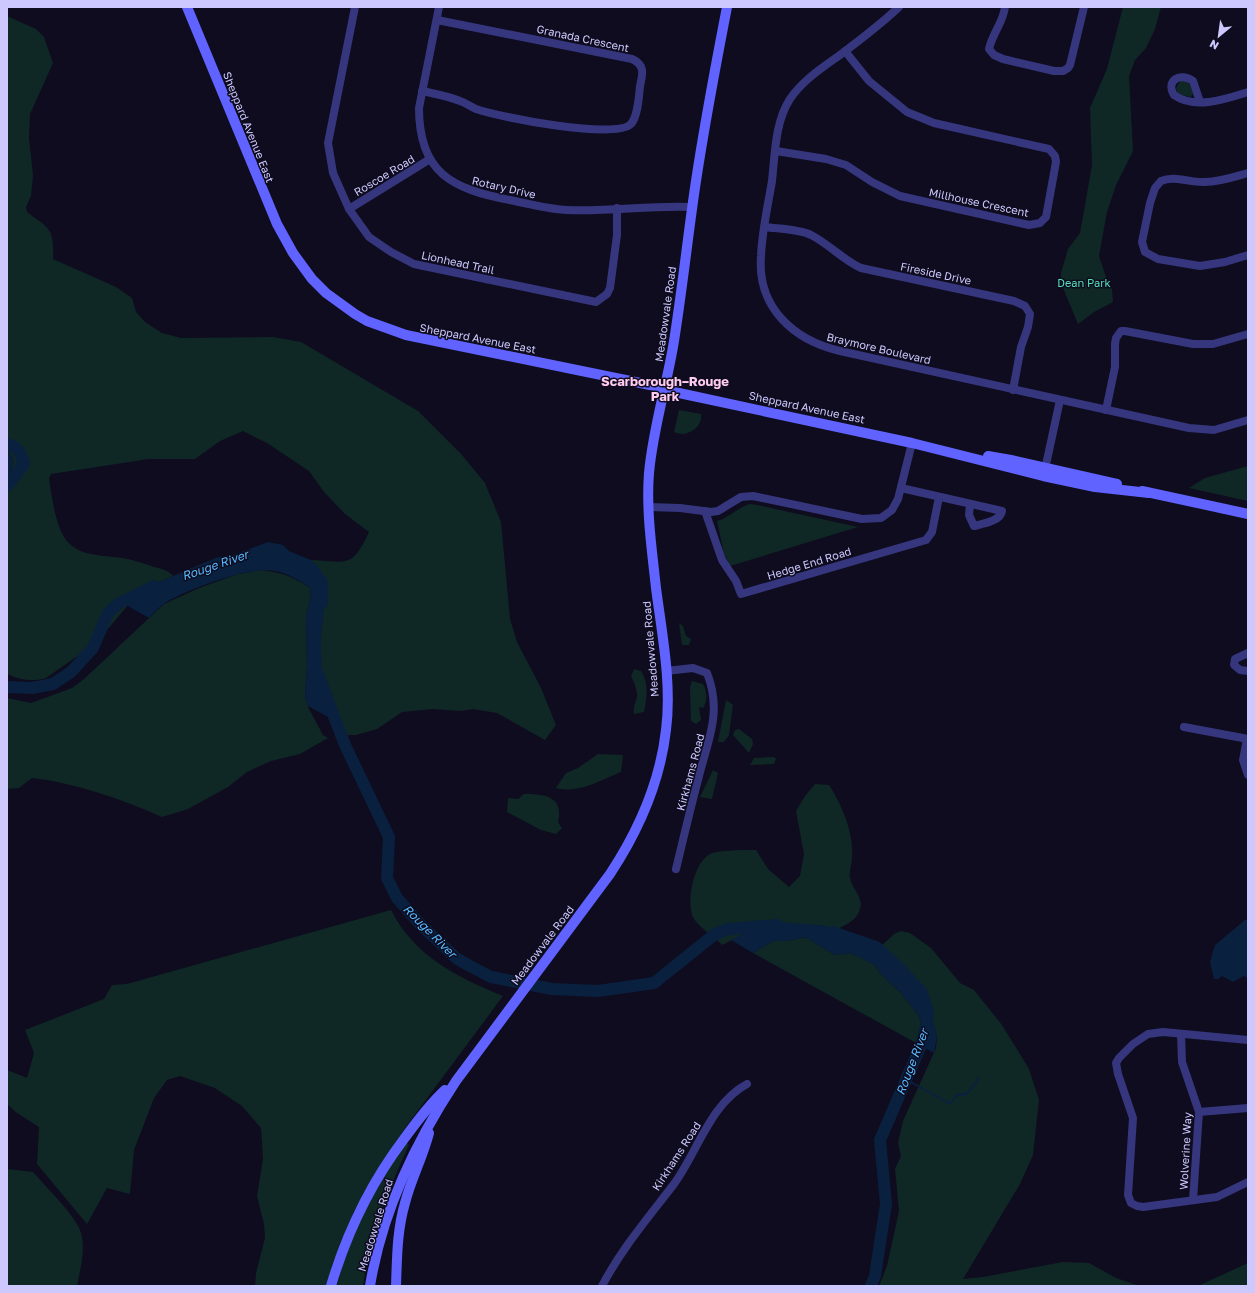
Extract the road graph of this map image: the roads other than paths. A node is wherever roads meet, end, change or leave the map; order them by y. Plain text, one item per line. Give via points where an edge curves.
1 (187, 7) edge
2 (355, 7) edge
3 (439, 7) edge
4 (727, 7) edge
5 (899, 7) edge
6 (1005, 7) edge
7 (1084, 7) edge
8 (437, 20) junction
9 (845, 50) junction
10 (422, 91) junction
11 (1248, 92) edge
12 (1200, 102) dead end
13 (776, 151) junction
14 (430, 160) junction
15 (1248, 173) edge
16 (692, 207) junction
17 (616, 208) junction
18 (349, 209) junction
19 (765, 227) junction
20 (1248, 254) edge
21 (1248, 334) edge
22 (665, 388) junction
23 (1013, 390) junction
24 (1060, 400) junction
25 (1106, 410) junction
26 (1248, 420) edge
27 (912, 443) junction
28 (1044, 471) junction
29 (901, 488) junction
30 (940, 497) junction
31 (970, 504) dead end
32 (649, 507) junction
33 (705, 511) junction
34 (1248, 514) edge
35 (1248, 653) edge
36 (666, 671) junction
37 (1248, 671) edge
38 (1184, 727) dead end
39 (1248, 739) edge
40 (1248, 775) edge
41 (676, 869) dead end
42 (1181, 1034) junction
43 (1248, 1040) edge
44 (456, 1081) junction
45 (747, 1084) dead end
46 (1248, 1108) edge
47 (1199, 1112) junction
48 (434, 1116) junction
49 (1248, 1182) edge
50 (1193, 1200) junction
51 (331, 1286) edge
52 (370, 1286) edge
53 (396, 1286) edge
54 (602, 1286) edge

1 - 22 main road, Sheppard Avenue East via 277,224 291,250 331,297 367,321 406,335
2 - 18 street, Lionhead Trail via 328,143 333,172
3 - 8 street, Rotary Drive
4 - 16 main road, Meadowvale Road
5 - 9 street, Braymore Boulevard
6 - 7 street via 1003,20 991,40 989,49 1003,59 1058,71 1070,65
8 - 10 street, Rotary Drive
8 - 10 street, Granada Crescent via 632,58 639,62 643,71 636,111 631,124 623,128 577,129 489,112
9 - 13 street, Braymore Boulevard via 808,78 790,99 780,124
9 - 13 street, Millhouse Crescent via 868,81 907,112 934,123 1049,149 1056,162 1046,217 1040,223 1029,225 900,196 846,165
10 - 14 street, Rotary Drive via 419,124
11 - 12 street
13 - 19 street, Braymore Boulevard
14 - 17 street, Rotary Drive via 451,180 467,190 483,195 567,210
14 - 18 street, Roscoe Road
15 - 20 street via 1218,181 1198,182 1173,178 1161,181 1153,193 1142,242 1145,252 1151,256 1190,265 1225,262
16 - 17 street, Rotary Drive
16 - 22 main road, Meadowvale Road via 679,308
17 - 18 street, Lionhead Trail via 617,235 610,288 607,294 596,302 414,264 369,237
19 - 23 street, Braymore Boulevard via 760,256 765,289 776,312 793,331 805,339 834,350
19 - 23 street, Fireside Drive via 798,231 813,236 861,268 1014,301 1025,306 1030,314 1029,322 1021,347
21 - 25 street via 1213,344 1193,344 1121,331 1115,344 1115,367
22 - 27 main road, Sheppard Avenue East
22 - 32 main road, Meadowvale Road via 649,471
23 - 24 street, Braymore Boulevard
24 - 25 street, Braymore Boulevard
24 - 28 street
25 - 26 street, Braymore Boulevard via 1204,430 1225,428
27 - 28 main road, Sheppard Avenue East via 1011,460
27 - 29 street
28 - 34 main road, Sheppard Avenue East via 1098,479 1149,493
29 - 30 street
29 - 33 street via 892,510 881,518 871,520 753,496 741,497 718,511
30 - 31 street
30 - 33 street, Hedge End Road via 932,532 926,540 741,594 722,560
32 - 33 street
32 - 36 main road, Meadowvale Road
35 - 37 street via 1235,659 1234,665 1240,670
36 - 41 street, Kirkhams Road via 693,668 707,673 713,693 712,734
36 - 44 main road, Meadowvale Road via 666,729 658,772 647,807 620,858
38 - 39 street
39 - 40 street via 1243,760
42 - 43 street
42 - 47 street, Wolverine Way via 1182,1062
42 - 50 street via 1148,1034 1133,1044 1116,1063 1133,1118 1129,1200 1134,1205 1143,1207
44 - 48 main road, Meadowvale Road
44 - 51 main road via 428,1106 383,1167 358,1210
45 - 54 street, Kirkhams Road via 735,1091 712,1119 674,1183 624,1247
46 - 47 street
47 - 50 street, Wolverine Way
48 - 52 main road, Meadowvale Road via 395,1197 378,1250
48 - 53 main road via 423,1155 404,1204 398,1238
49 - 50 street via 1217,1197

